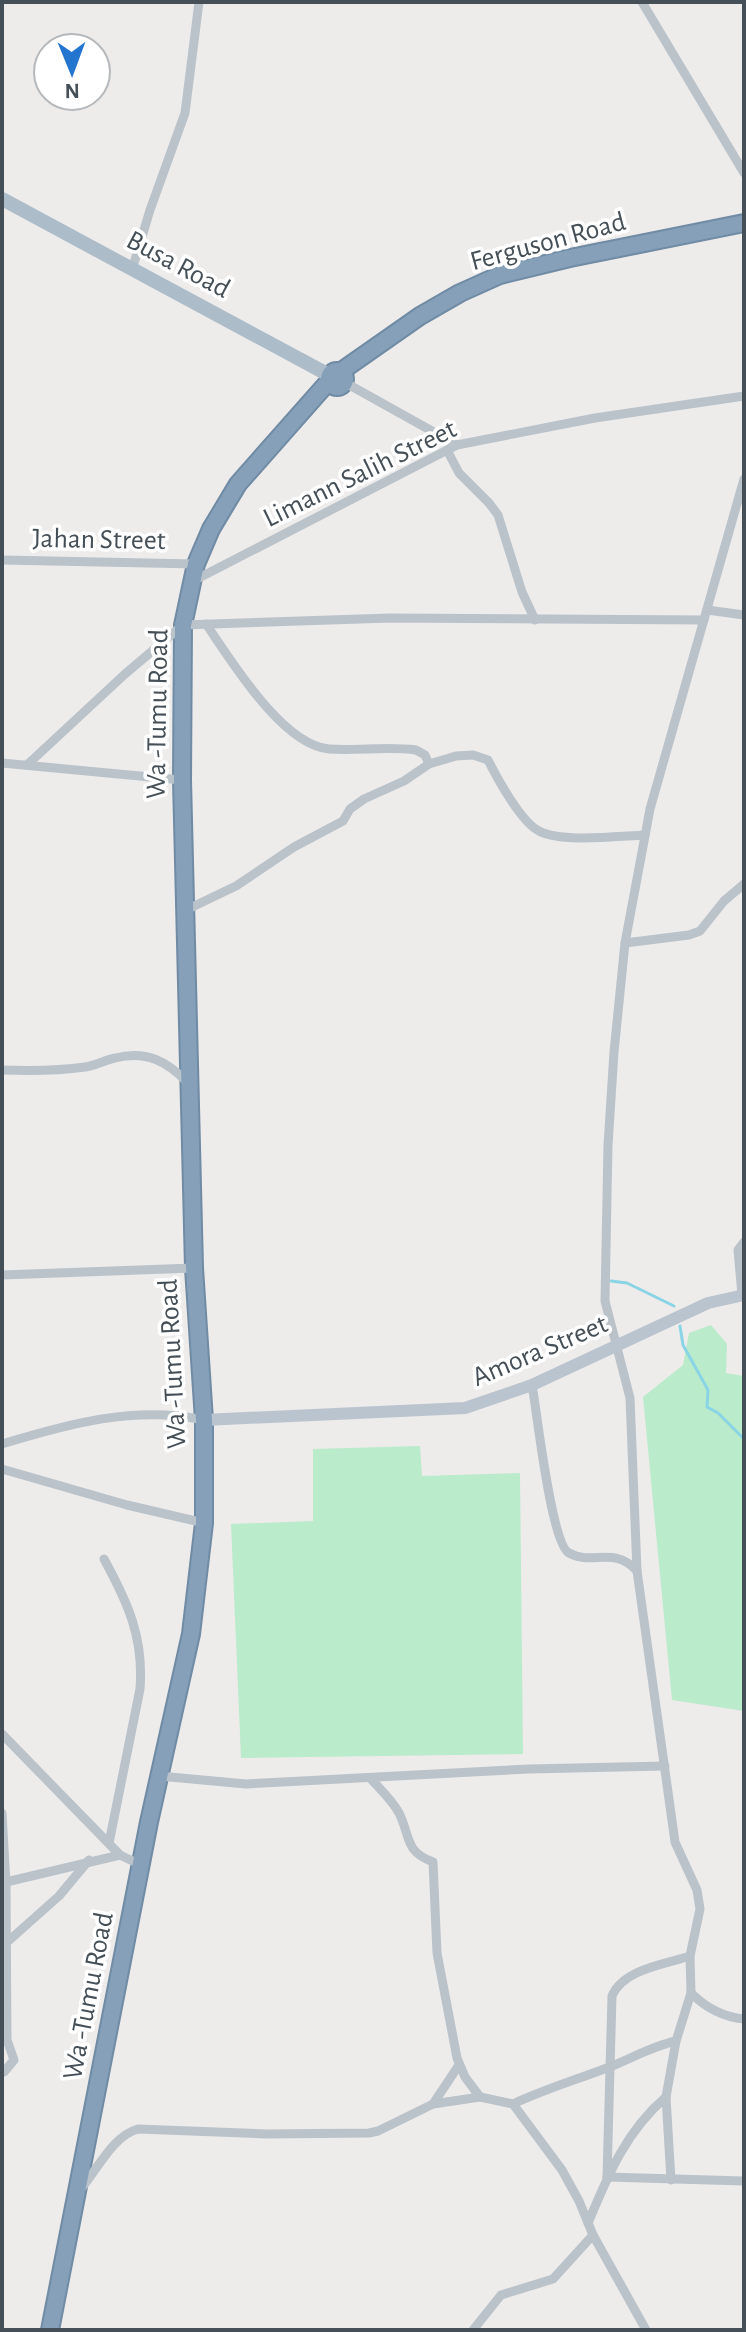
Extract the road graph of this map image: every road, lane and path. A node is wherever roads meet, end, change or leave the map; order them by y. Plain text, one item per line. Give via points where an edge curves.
1 (199, 2) edge
2 (642, 2) edge
3 (744, 173) edge
4 (2, 199) edge
5 (744, 223) edge
6 (132, 270) junction
7 (337, 379) junction
8 (744, 396) edge
9 (457, 445) junction
10 (447, 450) junction
11 (743, 483) edge
12 (2, 560) edge
13 (196, 564) junction
14 (191, 582) junction
15 (706, 615) junction
16 (744, 615) edge
17 (535, 620) junction
18 (206, 624) junction
19 (183, 625) junction
20 (28, 764) junction
21 (429, 764) junction
22 (4, 765) edge
23 (182, 780) junction
24 (645, 835) junction
25 (744, 884) edge
26 (186, 910) junction
27 (625, 943) junction
28 (2, 1070) edge
29 (191, 1085) junction
30 (744, 1242) edge
31 (194, 1268) junction
32 (2, 1275) edge
33 (743, 1295) edge
34 (615, 1346) junction
35 (532, 1385) junction
36 (204, 1420) junction
37 (2, 1444) edge
38 (2, 1469) edge
39 (204, 1523) junction
40 (104, 1559) dead end
41 (637, 1571) junction
42 (2, 1734) edge
43 (665, 1766) junction
44 (159, 1776) junction
45 (370, 1778) junction
46 (2, 1813) edge
47 (109, 1843) junction
48 (120, 1855) junction
49 (89, 1860) junction
50 (141, 1865) junction
51 (4, 1883) edge
52 (4, 1944) edge
53 (690, 1956) junction
54 (691, 1993) junction
55 (744, 2019) edge
56 (676, 2041) junction
57 (459, 2065) junction
58 (609, 2067) junction
59 (4, 2072) dead end
60 (480, 2097) junction
61 (666, 2097) junction
62 (433, 2104) junction
63 (513, 2104) junction
64 (607, 2177) junction
65 (671, 2180) junction
66 (744, 2181) edge
67 (76, 2194) junction
68 (588, 2223) junction
69 (593, 2235) junction
70 (50, 2330) edge
71 (473, 2330) edge
72 (646, 2330) edge

1 - 6 street via 185,113
2 - 3 street
4 - 6 main road, Busa Road
5 - 7 highway, Ferguson Road via 500,275 460,293
6 - 7 main road, Busa Road
7 - 9 street
7 - 13 highway, Wa -Tumu Road via 238,484
8 - 9 street, Limann Salih Street
9 - 10 street, Limann Salih Street
10 - 14 street, Limann Salih Street
10 - 17 street via 459,473 498,515
11 - 15 street
12 - 13 street, Jahan Street
13 - 14 highway, Wa -Tumu Road
14 - 19 highway, Wa -Tumu Road
15 - 16 street
15 - 17 street
15 - 24 street
17 - 18 street
18 - 19 street
18 - 21 street via 264,706 301,738 326,749 416,750
19 - 20 street
19 - 23 highway, Wa -Tumu Road
20 - 22 street
20 - 23 street
21 - 24 street via 482,756 536,831 583,837
21 - 26 street via 364,799 343,821 236,886
23 - 26 highway, Wa -Tumu Road
24 - 27 street
25 - 27 street via 700,931
26 - 29 highway, Wa -Tumu Road
27 - 34 street via 608,1145 605,1301
28 - 29 street via 89,1067 117,1057 147,1056 171,1065
29 - 31 highway, Wa -Tumu Road
30 - 33 street via 738,1250
31 - 32 street
31 - 36 highway, Wa -Tumu Road
33 - 34 street, Amora Street via 708,1303
34 - 35 street, Amora Street
34 - 41 street via 630,1398
35 - 36 street, Amora Street via 465,1408
35 - 41 street via 563,1549 571,1555 628,1560
36 - 37 street via 130,1415
36 - 39 highway, Wa -Tumu Road
38 - 39 street
39 - 44 highway, Wa -Tumu Road via 191,1634
40 - 47 street via 124,1595 142,1664
41 - 43 street
42 - 47 street
43 - 45 street
43 - 53 street via 675,1842 700,1909
44 - 45 street via 246,1784
44 - 50 highway, Wa -Tumu Road
45 - 57 street via 400,1814 417,1856 433,1862 437,1953
46 - 51 street
47 - 48 street
48 - 49 street
48 - 50 street
49 - 51 street
49 - 52 street via 59,1896
50 - 67 highway, Wa -Tumu Road
51 - 52 street
52 - 59 street via 7,2040 14,2060
53 - 54 street
53 - 58 street via 643,1970 615,1988
54 - 55 street via 720,2014
54 - 56 street
56 - 58 street
56 - 61 street
57 - 60 street
57 - 62 street
58 - 63 street
58 - 64 street
60 - 62 street
60 - 63 street
61 - 64 street via 629,2136
61 - 65 street
62 - 67 street via 369,2133 126,2132
63 - 68 street via 562,2170
64 - 65 street
64 - 68 street
65 - 66 street
67 - 70 highway, Wa -Tumu Road
68 - 69 street
69 - 71 street via 553,2279 501,2295
69 - 72 street

